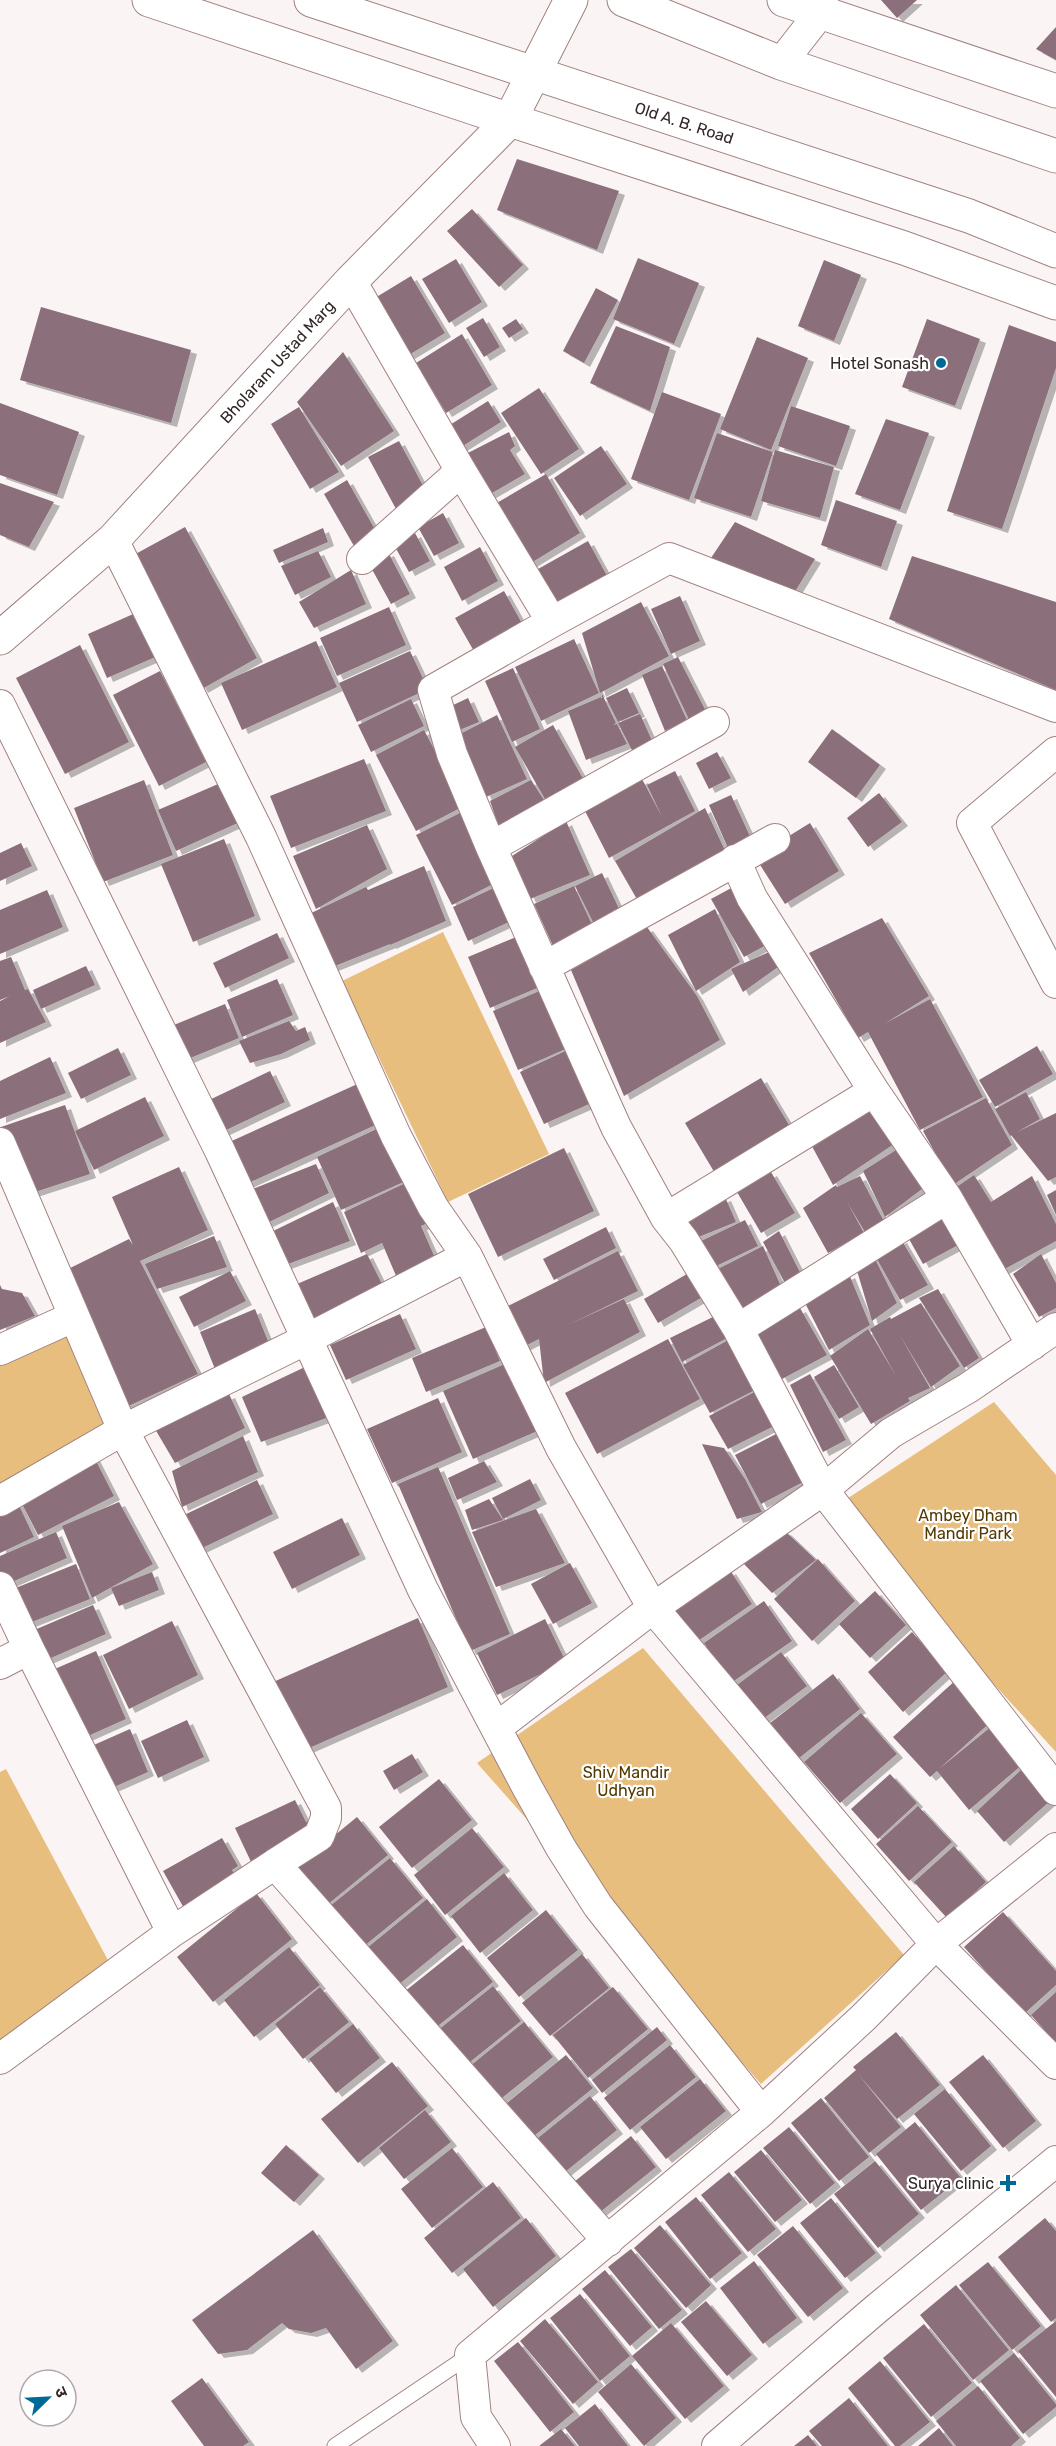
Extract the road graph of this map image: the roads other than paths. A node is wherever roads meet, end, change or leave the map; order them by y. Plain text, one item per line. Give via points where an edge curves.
1 (149, 0) edge
2 (311, 0) edge
3 (571, 0) edge
4 (624, 0) edge
5 (784, 0) edge
6 (822, 6) edge
7 (782, 63) junction
8 (535, 72) junction
9 (1056, 92) edge
10 (510, 120) junction
11 (1056, 156) edge
12 (1056, 251) edge
13 (351, 281) junction
14 (1056, 303) edge
15 (461, 471) junction
16 (113, 540) junction
17 (362, 559) dead end
18 (552, 622) junction
19 (0, 638) edge
20 (0, 705) edge
21 (1056, 707) edge
22 (714, 722) dead end
23 (1056, 752) edge
24 (775, 839) dead end
25 (491, 847) junction
26 (735, 860) junction
27 (544, 968) junction
28 (1056, 983) edge
29 (874, 1091) junction
30 (0, 1143) edge
31 (947, 1198) junction
32 (666, 1218) junction
33 (467, 1256) junction
34 (73, 1317) junction
35 (738, 1329) junction
36 (307, 1339) junction
37 (1046, 1342) edge
38 (0, 1350) edge
39 (123, 1430) junction
40 (823, 1490) junction
41 (0, 1501) edge
42 (0, 1587) edge
43 (653, 1608) junction
44 (29, 1649) junction
45 (0, 1664) edge
46 (496, 1728) junction
47 (1056, 1790) edge
48 (1056, 1848) edge
49 (275, 1864) junction
50 (172, 1932) junction
51 (936, 1944) junction
52 (0, 2059) edge
53 (1056, 2064) edge
54 (760, 2112) junction
55 (1056, 2161) edge
56 (608, 2241) junction
57 (470, 2355) junction
58 (335, 2446) edge
59 (495, 2446) edge
60 (717, 2446) edge

1 - 10 street
2 - 8 street, Old A. B. Road
3 - 8 street, Bholaram Ustad Marg
4 - 7 street
5 - 6 street
6 - 7 street
6 - 9 street
7 - 11 street
8 - 10 street, Bholaram Ustad Marg
8 - 12 street, Old A. B. Road via 969,216
10 - 13 street, Bholaram Ustad Marg
10 - 14 street via 904,248
13 - 15 street
13 - 16 street, Bholaram Ustad Marg
15 - 17 street
15 - 18 street
16 - 19 street, Bholaram Ustad Marg
16 - 33 street via 261,837 396,1136 433,1207
18 - 21 street via 669,558
18 - 25 street via 433,690 452,754
20 - 36 street via 220,1151
22 - 25 street
23 - 28 street via 972,823
24 - 26 street
25 - 27 street
26 - 27 street
26 - 29 street via 752,898
27 - 32 street via 616,1126
29 - 31 street
29 - 32 street
30 - 34 street
31 - 35 street
31 - 37 street
32 - 35 street
33 - 36 street
33 - 43 street via 561,1448
34 - 38 street
34 - 39 street
35 - 40 street
36 - 39 street
36 - 46 street via 423,1590
37 - 40 street via 891,1433
39 - 41 street
39 - 49 street via 326,1808 319,1836
40 - 43 street
40 - 47 street
42 - 44 street
43 - 46 street
43 - 51 street
44 - 45 street
44 - 50 street
46 - 54 street via 561,1848 598,1906
48 - 51 street
49 - 50 street
49 - 56 street
50 - 52 street
51 - 53 street
51 - 54 street via 864,2017
54 - 56 street
55 - 60 street
56 - 57 street
57 - 58 lane
57 - 59 street via 476,2417

